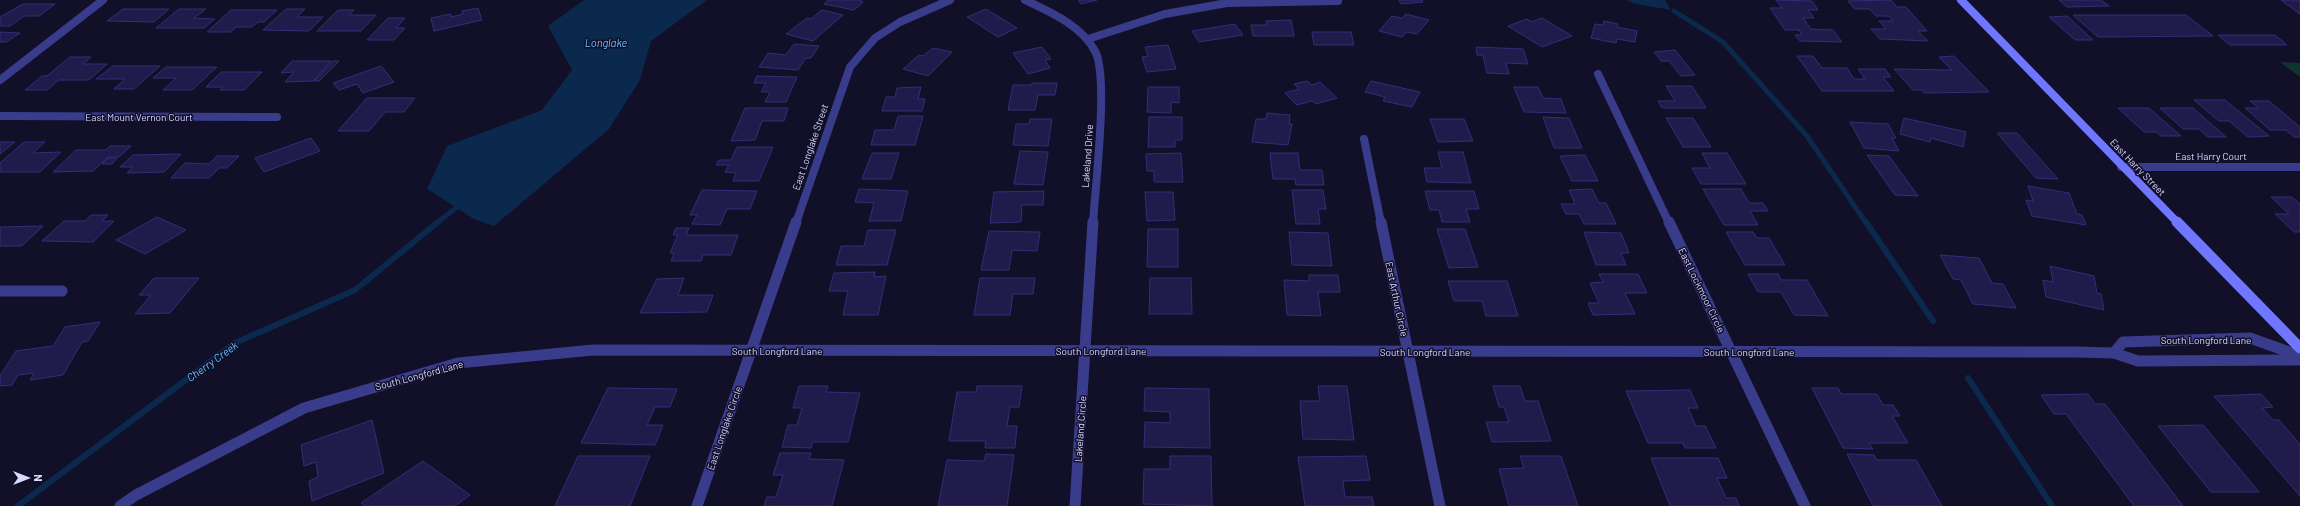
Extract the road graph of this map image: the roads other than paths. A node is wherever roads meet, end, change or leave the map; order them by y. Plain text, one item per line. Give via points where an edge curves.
1 (103, 0) edge
2 (950, 0) edge
3 (1025, 0) edge
4 (1961, 0) edge
5 (1338, 1) dead end
6 (1088, 38) junction
7 (1598, 74) dead end
8 (0, 80) edge
9 (0, 116) edge
10 (277, 117) dead end
11 (1364, 139) dead end
12 (2121, 167) junction
13 (2300, 167) edge
14 (0, 291) edge
15 (62, 291) dead end
16 (2300, 348) edge
17 (751, 351) junction
18 (1086, 351) junction
19 (1408, 352) junction
20 (1731, 352) junction
21 (2114, 353) junction
22 (2300, 356) edge
23 (2300, 360) edge
24 (120, 506) edge
25 (697, 506) edge
26 (1075, 506) edge
27 (1440, 506) edge
28 (1805, 506) edge

1 - 8 street
2 - 17 street, East Longlake Street via 900,22 875,38 850,66
3 - 6 street via 1048,11
4 - 12 main road, East Harry Street
5 - 6 street via 1227,3 1165,14
6 - 18 street, Lakeland Drive via 1100,63 1100,112
7 - 20 street, East Lockmoor Circle
9 - 10 street, East Mount Vernon Court
11 - 19 street, East Arthur Circle
12 - 13 street, East Harry Court
12 - 16 main road, East Harry Street
14 - 15 street
17 - 18 street, South Longford Lane
17 - 24 street, South Longford Lane via 593,350 458,363 304,408 136,494
17 - 25 street, East Longlake Circle
18 - 19 street, South Longford Lane
18 - 26 street, Lakeland Circle
19 - 20 street, South Longford Lane
19 - 27 street, East Arthur Circle
20 - 21 street, South Longford Lane
20 - 28 street, East Lockmoor Circle
21 - 22 street, South Longford Lane via 2123,342 2250,338
21 - 23 street, South Longford Lane via 2138,362

